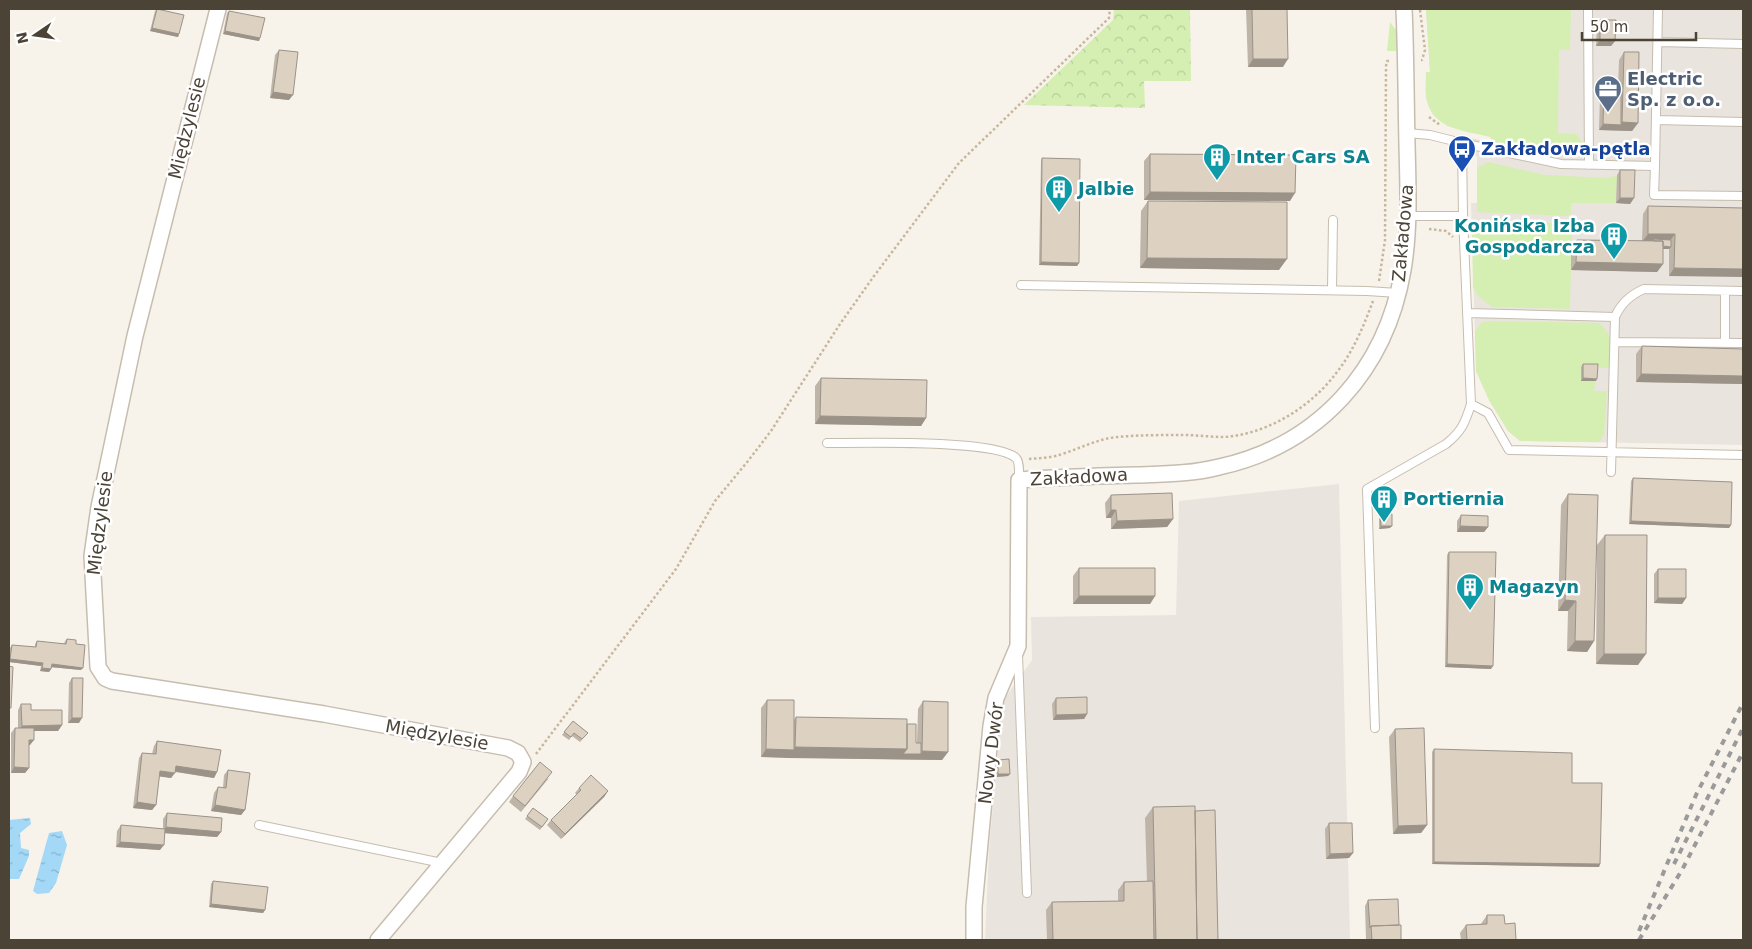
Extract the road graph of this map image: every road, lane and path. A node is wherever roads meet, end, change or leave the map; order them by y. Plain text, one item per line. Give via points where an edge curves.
1 (218, 9) edge
2 (1110, 9) edge
3 (1404, 9) edge
4 (1420, 9) edge
5 (1588, 9) edge
6 (1658, 9) edge
7 (1658, 42) junction
8 (1743, 44) edge
9 (1414, 60) dead end
10 (1387, 61) dead end
11 (1656, 120) junction
12 (1743, 122) edge
13 (1407, 133) junction
14 (1462, 143) junction
15 (1589, 165) junction
16 (1655, 166) junction
17 (1743, 196) edge
18 (1408, 216) junction
19 (1463, 216) junction
20 (1333, 220) dead end
21 (1021, 285) dead end
22 (1378, 286) dead end
23 (1332, 290) junction
24 (1725, 291) junction
25 (1743, 291) edge
26 (1398, 293) junction
27 (1375, 296) dead end
28 (1467, 312) junction
29 (1615, 317) junction
30 (1615, 342) junction
31 (1725, 343) junction
32 (1743, 343) edge
33 (1471, 404) junction
34 (827, 442) dead end
35 (1611, 452) junction
36 (1743, 455) edge
37 (1027, 460) dead end
38 (1611, 472) dead end
39 (1019, 480) junction
40 (1018, 646) junction
41 (1375, 728) dead end
42 (523, 762) junction
43 (260, 825) dead end
44 (442, 863) junction
45 (1027, 893) dead end
46 (378, 940) edge
47 (974, 940) edge

1 - 42 street, Międzylesie via 135,336 99,507 92,556 98,667 112,681 324,714 508,748 518,753
2 - 42 path via 1109,18 959,163 869,284 781,416 715,501 676,570 536,754
3 - 13 street, Zakładowa
4 - 9 path via 1425,50 1422,60
5 - 15 lane
6 - 7 lane
7 - 8 lane
7 - 11 lane
10 - 22 path via 1385,240
11 - 12 lane
11 - 16 lane
13 - 14 lane
13 - 18 street, Zakładowa
14 - 15 lane via 1539,161
14 - 19 lane
15 - 16 lane
16 - 17 lane via 1654,195
18 - 19 lane
18 - 26 street, Zakładowa
19 - 28 lane
20 - 23 lane
21 - 23 lane
23 - 26 lane
24 - 25 lane
24 - 29 lane via 1644,290 1629,297
24 - 31 lane
26 - 39 street, Zakładowa via 1383,336 1359,380 1321,419 1284,444 1234,464 1200,471
27 - 37 path via 1338,372 1306,404 1278,421 1228,436 1108,438 1059,455
28 - 29 lane
28 - 33 lane
29 - 30 lane
30 - 31 lane
30 - 35 lane
31 - 32 lane
33 - 35 lane via 1488,413 1509,450
33 - 41 lane via 1464,425 1446,444 1366,489
34 - 39 lane via 962,445 995,449 1015,457
35 - 36 lane
35 - 38 lane
39 - 40 street, Nowy Dwór
40 - 45 lane
40 - 47 street, Nowy Dwór via 996,698 991,726 974,907
42 - 44 street via 519,772
43 - 44 lane
44 - 46 street

